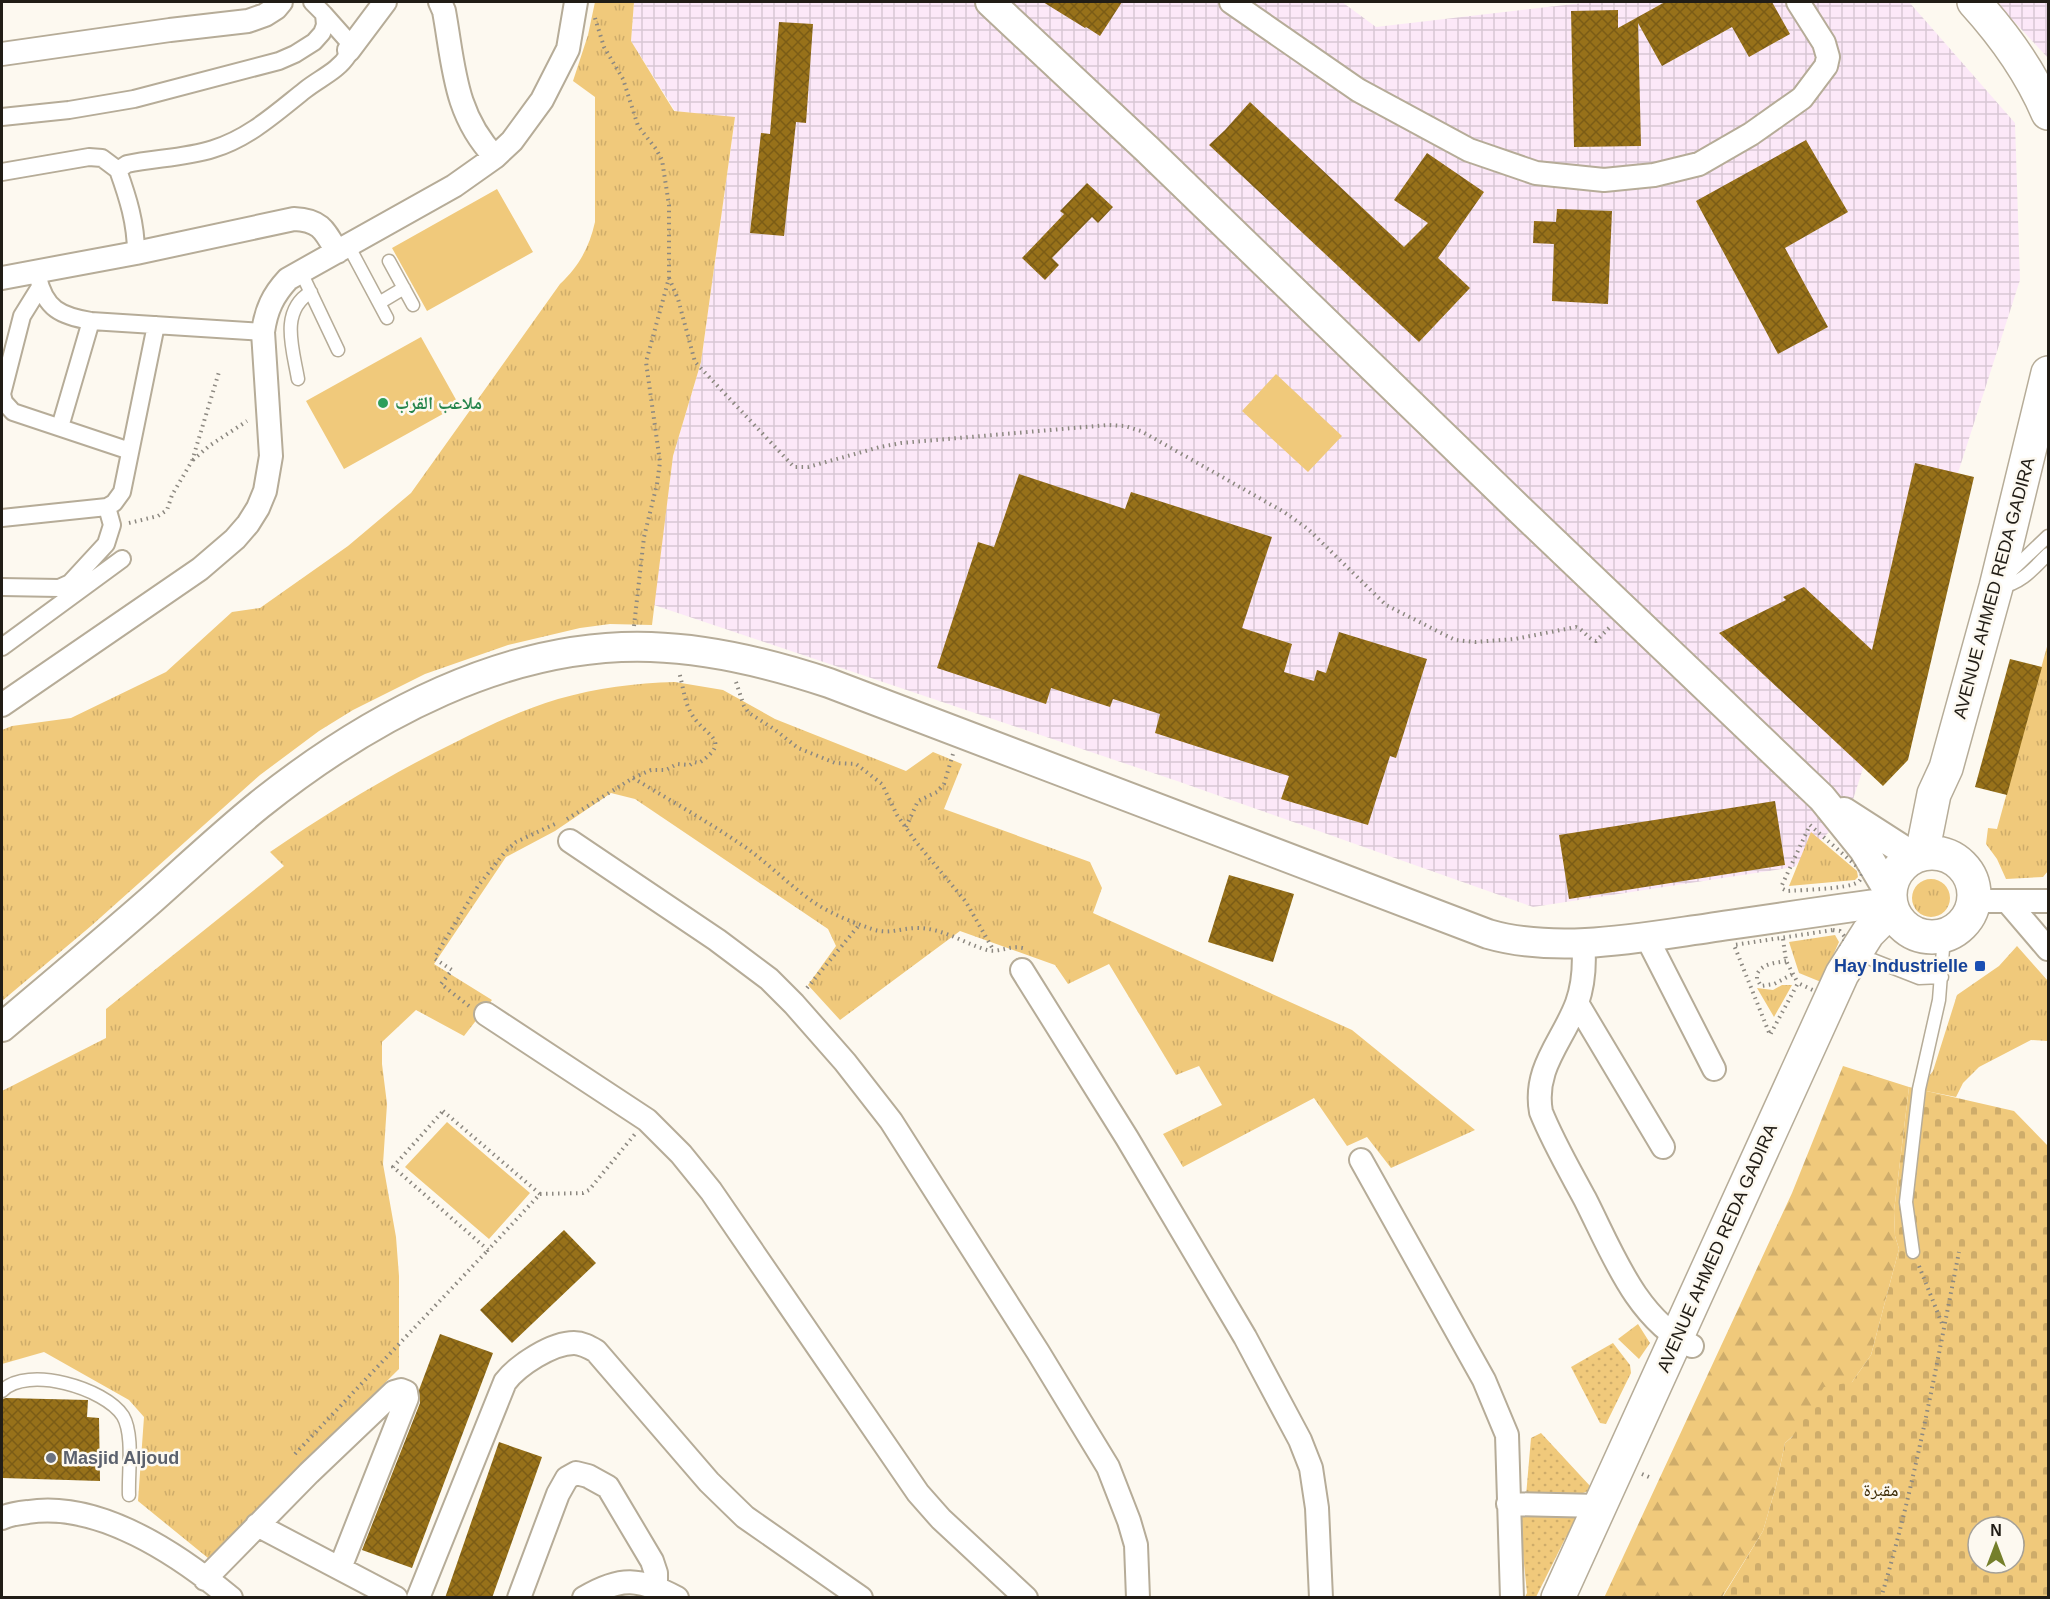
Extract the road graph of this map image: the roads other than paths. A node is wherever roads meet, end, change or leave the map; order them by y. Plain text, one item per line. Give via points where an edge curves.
1 (282, 2) edge
2 (312, 2) edge
3 (385, 2) edge
4 (440, 2) edge
5 (990, 2) edge
6 (1231, 2) edge
7 (1798, 2) edge
8 (1974, 2) edge
9 (584, 6) edge
10 (324, 14) junction
11 (349, 50) junction
12 (2, 54) edge
13 (2049, 113) edge
14 (2, 117) edge
15 (495, 157) junction
16 (118, 170) junction
17 (2, 172) edge
18 (342, 249) junction
19 (136, 253) junction
20 (389, 261) dead end
21 (2, 278) edge
22 (39, 278) junction
23 (306, 282) junction
24 (404, 288) junction
25 (379, 303) junction
26 (413, 305) dead end
27 (387, 318) dead end
28 (91, 321) junction
29 (156, 325) junction
30 (263, 332) junction
31 (338, 350) dead end
32 (2049, 373) edge
33 (4, 378) edge
34 (298, 379) dead end
35 (60, 428) junction
36 (130, 451) junction
37 (107, 507) junction
38 (2, 518) edge
39 (2049, 536) edge
40 (2049, 554) edge
41 (122, 559) dead end
42 (2, 587) edge
43 (1996, 587) junction
44 (64, 593) junction
45 (2, 647) edge
46 (2, 705) edge
47 (1822, 798) junction
48 (570, 841) dead end
49 (1928, 856) junction
50 (2047, 900) edge
51 (1974, 901) junction
52 (2007, 901) junction
53 (1893, 907) junction
54 (1646, 936) junction
55 (1944, 936) junction
56 (1583, 942) junction
57 (2049, 950) edge
58 (1873, 960) junction
59 (1022, 969) road end
60 (1941, 977) junction
61 (1577, 1003) junction
62 (486, 1014) road end
63 (2, 1027) edge
64 (1714, 1070) dead end
65 (1663, 1147) dead end
66 (1361, 1160) dead end
67 (1913, 1252) road end
68 (1685, 1342) junction
69 (2, 1392) edge
70 (129, 1495) dead end
71 (1508, 1504) junction
72 (1600, 1506) junction
73 (2, 1518) edge
74 (257, 1525) junction
75 (340, 1568) junction
76 (205, 1579) junction
77 (656, 1587) junction
78 (227, 1596) edge
79 (396, 1598) edge
80 (418, 1598) edge
81 (519, 1598) edge
82 (584, 1598) edge
83 (677, 1598) edge
84 (861, 1598) edge
85 (1026, 1598) edge
86 (1138, 1598) edge
87 (1321, 1598) edge
88 (1512, 1598) edge
89 (1558, 1598) edge
90 (1580, 1598) edge

1 - 12 street via 265,15 248,21
2 - 10 street
3 - 11 street
4 - 15 street via 461,102 470,125
5 - 47 street via 1147,148
6 - 7 street via 1358,90 1468,150 1536,172 1604,180 1654,175 1699,164 1802,98 1826,66 1828,57 1824,43
8 - 13 main road via 2022,63
9 - 15 street via 556,75 512,141
10 - 11 street via 348,41
10 - 14 street via 325,25 314,42 279,61 134,99
11 - 16 street via 335,69 253,131 213,149 127,164
15 - 18 street via 454,186
16 - 17 street via 102,158 89,157
16 - 19 street via 132,214
18 - 19 street via 323,228 294,219
18 - 23 street
18 - 25 lane
19 - 22 street
20 - 24 lane
21 - 22 street
22 - 28 street via 49,303 58,312
22 - 33 street via 22,316
23 - 30 street via 288,279 274,295
23 - 31 lane
23 - 34 lane via 290,327
24 - 25 lane
24 - 26 lane
25 - 27 lane
28 - 29 street
28 - 35 street
29 - 30 street
29 - 36 street
30 - 46 street via 271,456 265,490 248,524 200,569
32 - 43 main road, AVENUE AHMED REDA GADIRA
33 - 35 street via 4,402 13,412
35 - 36 street
36 - 37 street via 122,492
37 - 38 street
37 - 44 street via 112,525 106,544
39 - 43 lane
40 - 43 lane via 2016,582
41 - 44 street
42 - 44 street
43 - 49 main road, AVENUE AHMED REDA GADIRA via 1946,768 1944,826
44 - 45 street
47 - 49 street
47 - 53 street via 1864,850
48 - 86 street via 769,979 845,1062 891,1121 1108,1467 1136,1545
49 - 51 main road via 1956,860 1969,874
49 - 53 main road via 1900,867 1891,883
50 - 52 street
51 - 52 street
51 - 55 main road via 1967,919
52 - 57 street
53 - 54 street
53 - 55 main road via 1917,935
53 - 58 main road, AVENUE AHMED REDA GADIRA
53 - 68 main road, AVENUE AHMED REDA GADIRA via 1868,933 1842,974
54 - 56 street
54 - 64 street
55 - 60 lane
56 - 61 street via 1584,971
56 - 63 street via 1529,943 1488,934 819,679 728,656 632,647 582,651 508,667 438,694 373,728 260,805
58 - 60 lane via 1919,978
58 - 68 main road, AVENUE AHMED REDA GADIRA via 1859,981
59 - 87 street via 1245,1337 1300,1440 1311,1468 1317,1508
60 - 67 lane via 1919,1089 1906,1202
61 - 65 street
61 - 68 street via 1541,1076 1541,1112 1628,1283 1651,1315
62 - 85 street via 646,1120 681,1154 711,1191 918,1493 940,1519
66 - 71 street via 1496,1408 1507,1435
68 - 72 main road, AVENUE AHMED REDA GADIRA
68 - 90 main road, AVENUE AHMED REDA GADIRA
69 - 70 lane via 14,1382 53,1381 84,1389 110,1403 128,1427
71 - 72 street
71 - 88 street
72 - 89 main road, AVENUE AHMED REDA GADIRA
73 - 76 street via 48,1509 76,1512 149,1542
74 - 75 street
74 - 75 street via 394,1392 406,1392 407,1398
74 - 76 street
75 - 79 street
76 - 78 street
77 - 81 street via 652,1561 608,1487 576,1473 567,1478 558,1494
77 - 82 street via 619,1582
77 - 83 street
80 - 84 street via 505,1382 524,1364 559,1345 572,1343 596,1350 709,1482 745,1517

